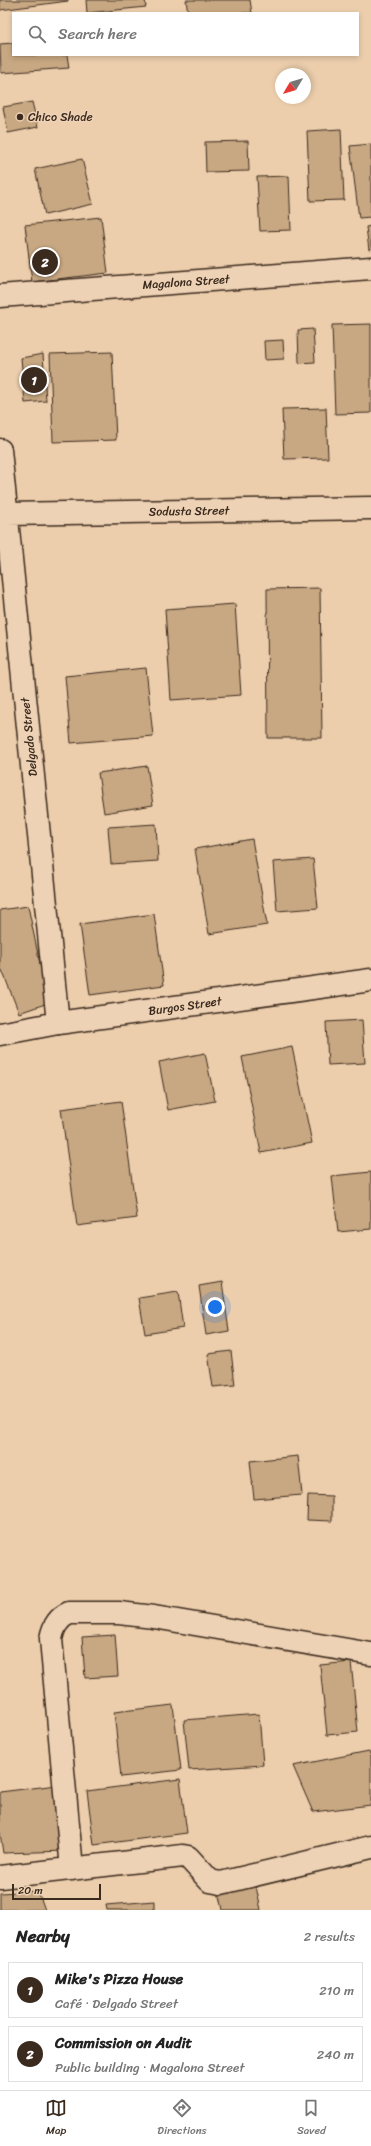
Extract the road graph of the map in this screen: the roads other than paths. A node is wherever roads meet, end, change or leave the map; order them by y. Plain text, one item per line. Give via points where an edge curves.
1 (371, 268) edge
2 (0, 296) edge
3 (0, 450) edge
4 (371, 508) edge
5 (7, 514) junction
6 (371, 980) edge
7 (58, 1023) junction
8 (0, 1034) edge
9 (371, 1654) edge
10 (371, 1847) edge
11 (72, 1869) junction
12 (0, 1877) edge

1 - 2 street, Magalona Street
3 - 5 street, Delgado Street
4 - 5 street, Sodusta Street
5 - 7 street, Delgado Street
6 - 7 street, Burgos Street
7 - 8 street, Burgos Street
9 - 11 street via 147,1616 69,1613 62,1616 53,1630 51,1639
10 - 11 street via 221,1883 210,1881 188,1857 183,1856
11 - 12 street

